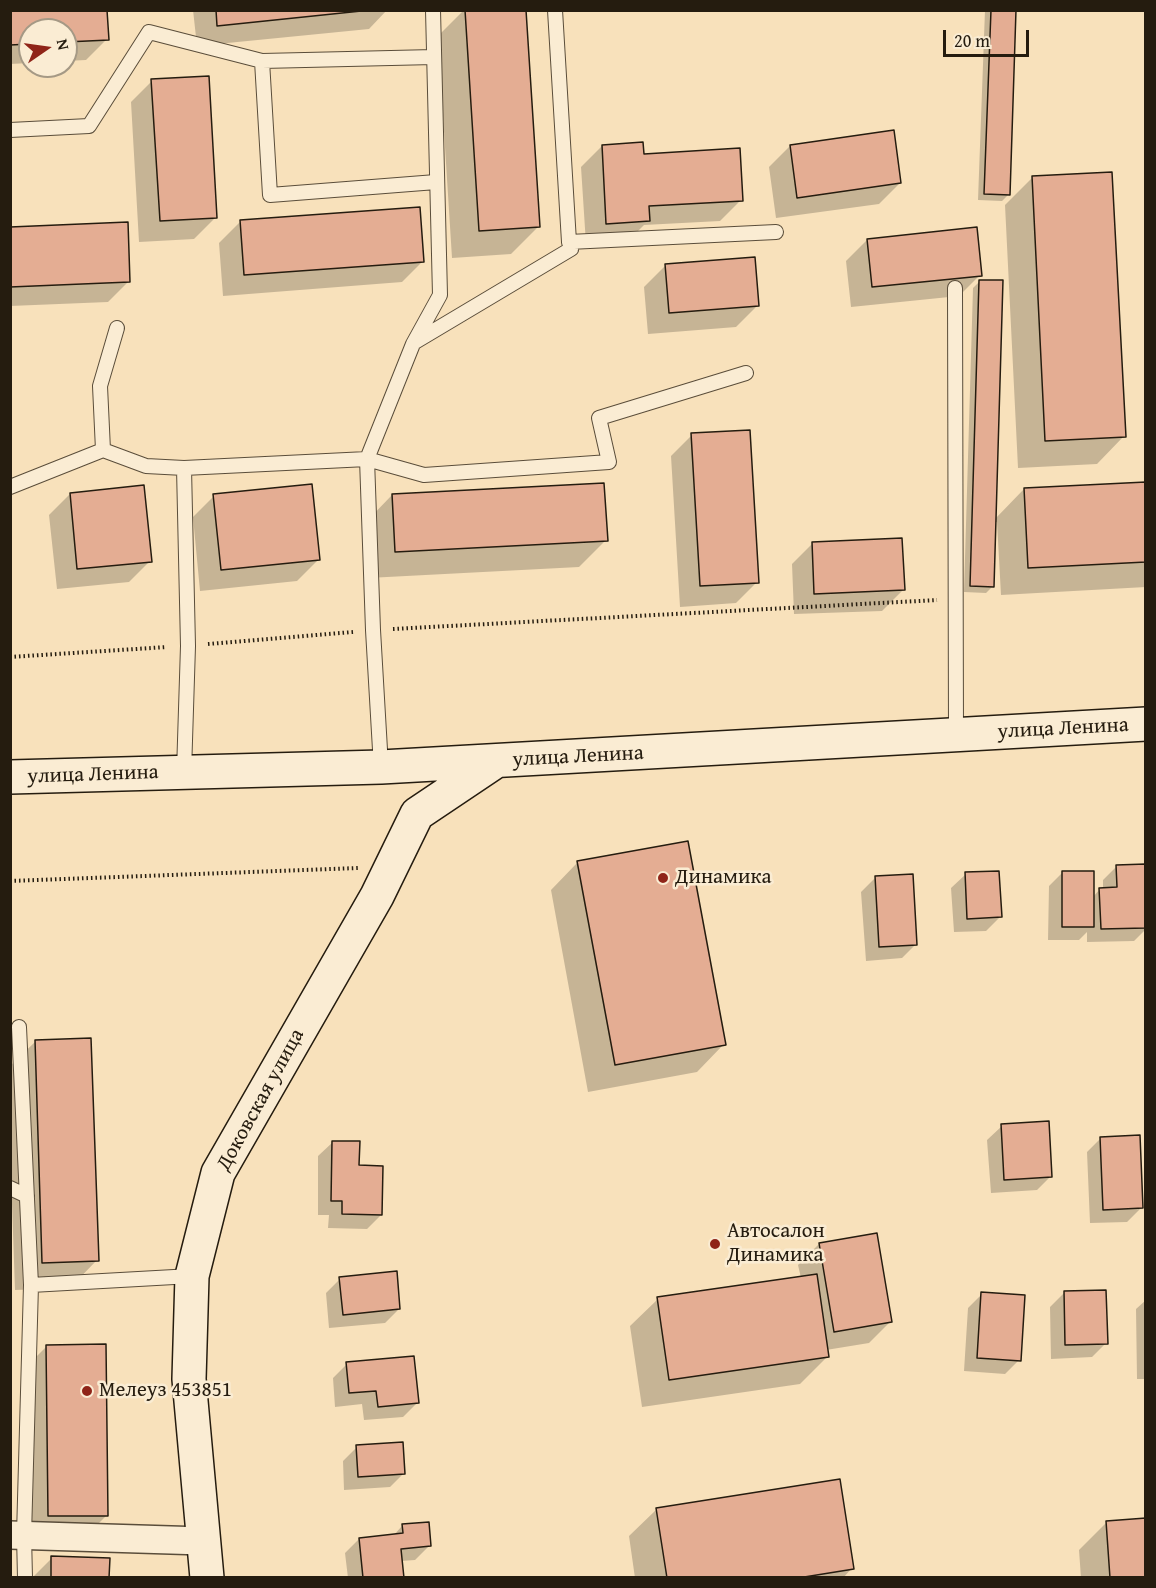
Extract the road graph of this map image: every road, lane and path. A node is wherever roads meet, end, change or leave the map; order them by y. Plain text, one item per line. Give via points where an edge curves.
1 (433, 10) edge
2 (555, 10) edge
3 (434, 57) junction
4 (262, 61) junction
5 (10, 130) edge
6 (436, 182) junction
7 (776, 232) dead end
8 (569, 243) junction
9 (955, 288) dead end
10 (117, 328) dead end
11 (413, 344) junction
12 (746, 373) dead end
13 (103, 450) junction
14 (367, 459) junction
15 (184, 468) junction
16 (10, 487) edge
17 (955, 599) junction
18 (373, 630) junction
19 (188, 646) junction
20 (10, 657) edge
21 (1146, 724) edge
22 (956, 735) junction
23 (496, 762) junction
24 (381, 767) junction
25 (184, 772) junction
26 (10, 777) edge
27 (392, 866) junction
28 (10, 881) edge
29 (19, 1027) dead end
30 (10, 1188) edge
31 (27, 1196) junction
32 (192, 1276) junction
33 (31, 1285) junction
34 (17, 1535) edge
35 (203, 1541) junction
36 (25, 1578) edge
37 (207, 1578) edge

1 - 3 lane
2 - 8 lane
3 - 4 lane
3 - 6 lane
4 - 5 lane via 149,32 89,126
4 - 6 lane via 270,195
6 - 11 lane via 440,295
7 - 8 lane
8 - 11 lane via 571,249
9 - 17 lane
10 - 13 lane via 100,386
11 - 14 lane
12 - 14 lane via 599,418 609,462 424,475
13 - 15 lane via 146,466
13 - 16 lane
14 - 15 lane
14 - 18 lane
15 - 19 lane
17 - 18 path
17 - 22 lane
18 - 19 path
18 - 24 lane
19 - 20 path
19 - 25 lane
21 - 22 main road, улица Ленина
22 - 23 main road, улица Ленина
23 - 24 main road, улица Ленина
23 - 27 main road, Доковская улица via 417,814
24 - 25 main road, улица Ленина
25 - 26 main road, улица Ленина
27 - 28 path
27 - 32 main road, Доковская улица via 218,1173
29 - 31 lane
30 - 31 lane
31 - 33 lane
32 - 33 lane
32 - 35 main road, Доковская улица via 189,1379
33 - 34 lane
34 - 35 street
34 - 36 lane
35 - 37 main road, Доковская улица

